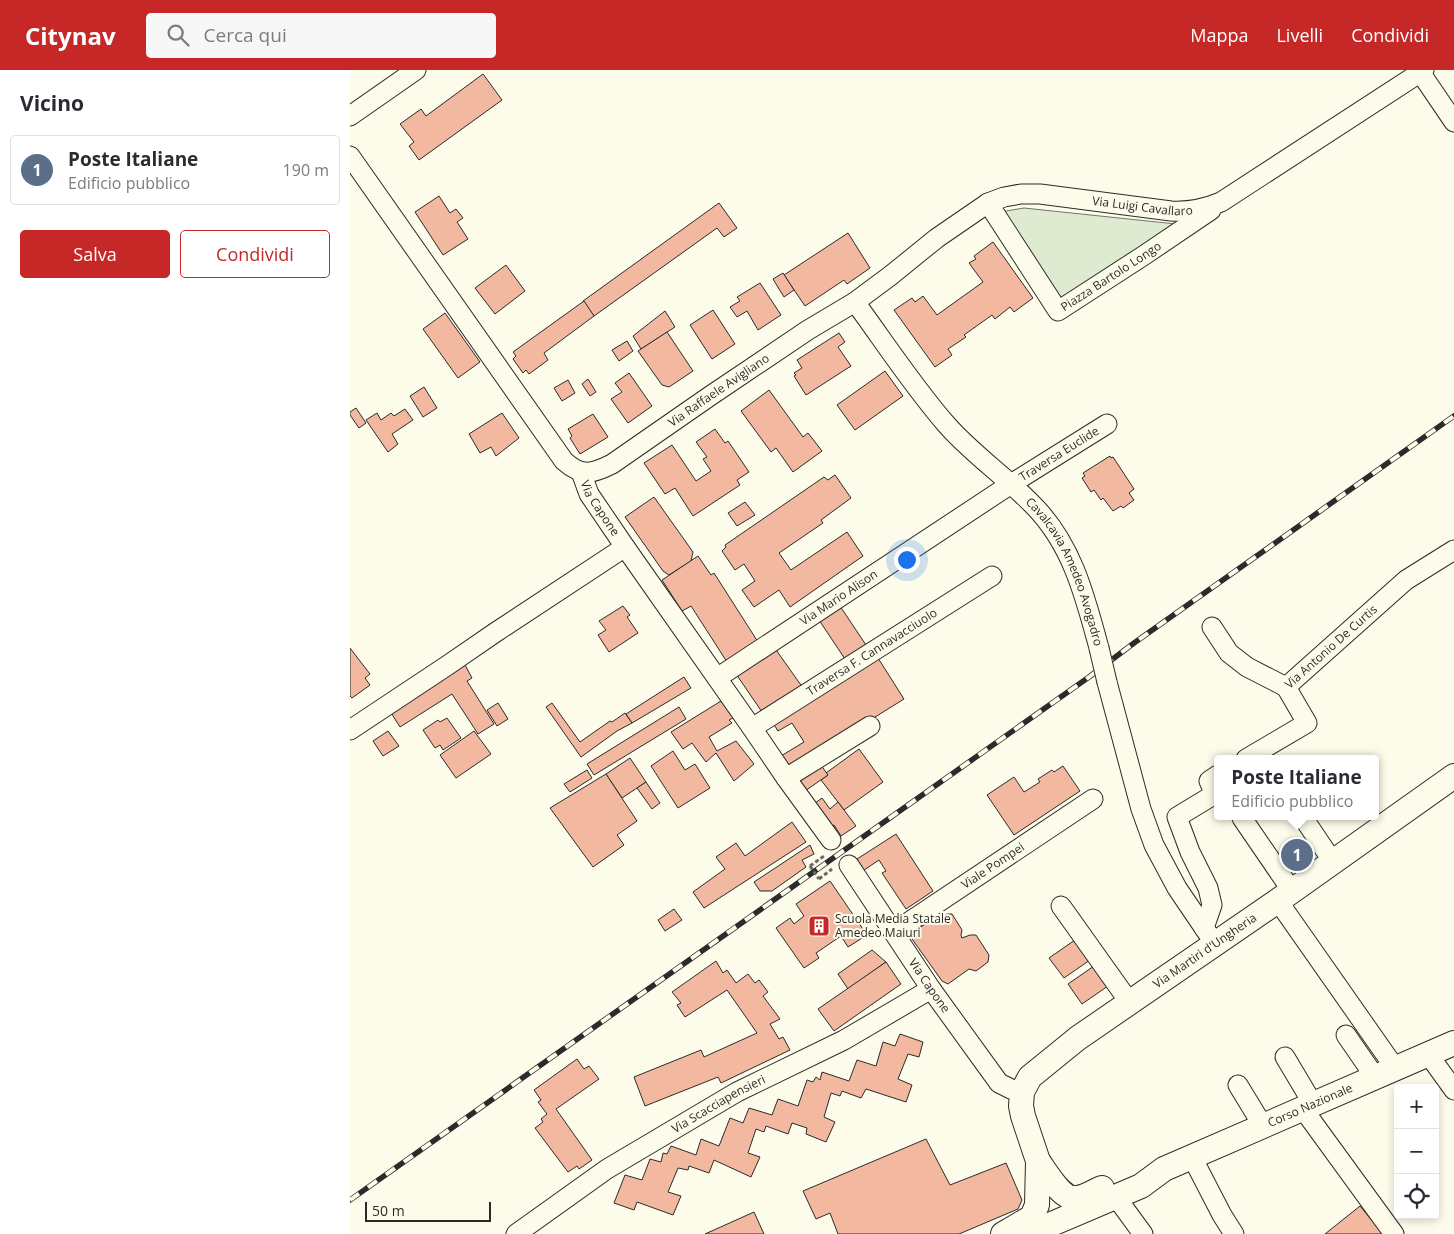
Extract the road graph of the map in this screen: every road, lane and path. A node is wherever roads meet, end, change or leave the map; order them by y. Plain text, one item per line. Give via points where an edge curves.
1 (416, 70) edge
2 (1422, 71) edge
3 (350, 116) edge
4 (1454, 122) edge
5 (350, 156) edge
6 (1222, 202) junction
7 (988, 203) junction
8 (855, 302) junction
9 (1107, 424) dead end
10 (580, 472) junction
11 (1011, 484) junction
12 (625, 547) junction
13 (1454, 550) edge
14 (992, 576) dead end
15 (1212, 627) dead end
16 (717, 678) junction
17 (1286, 687) junction
18 (870, 726) dead end
19 (752, 728) junction
20 (350, 730) edge
21 (1253, 755) edge
22 (1454, 776) edge
23 (786, 778) junction
24 (1214, 778) edge
25 (1214, 794) edge
26 (1214, 794) edge
27 (1093, 799) dead end
28 (1243, 820) edge
29 (1305, 820) edge
30 (831, 840) dead end
31 (1333, 862) junction
32 (849, 865) dead end
33 (810, 866) dead end
34 (819, 879) dead end
35 (1285, 896) junction
36 (1061, 906) dead end
37 (894, 932) junction
38 (1209, 936) junction
39 (931, 989) junction
40 (1130, 1003) junction
41 (1346, 1035) dead end
42 (1454, 1043) edge
43 (1428, 1054) junction
44 (1285, 1057) dead end
45 (1385, 1072) junction
46 (1238, 1085) dead end
47 (1454, 1090) edge
48 (1022, 1092) junction
49 (1308, 1106) junction
50 (1263, 1126) junction
51 (1192, 1157) junction
52 (1038, 1161) junction
53 (1164, 1169) junction
54 (1116, 1197) junction
55 (1033, 1233) edge
56 (516, 1234) edge
57 (1004, 1234) edge
58 (1143, 1234) edge
59 (1234, 1234) edge
60 (1394, 1234) edge

1 - 3 street
2 - 4 street
2 - 6 street, Via Luigi Cavallaro
5 - 10 street, Via Capone via 564,462
6 - 7 street, Via Luigi Cavallaro via 1186,212 1040,194 1012,196
6 - 7 street, Piazza Bartolo Longo via 1058,311
7 - 8 street, Via Luigi Cavallaro
8 - 10 street, Via Raffaele Avigliano via 612,464
8 - 11 street, Cavalcavia Amedeo Avogadro via 946,424 966,446
9 - 11 street, Traversa Euclide
10 - 12 street, Via Capone via 589,494
11 - 16 street, Via Mario Alison
11 - 38 street, Cavalcavia Amedeo Avogadro, bridge via 1057,534 1081,584 1147,828 1168,873
12 - 16 street, Via Capone
12 - 20 street
13 - 17 street, Via Antonio De Curtis via 1406,580
14 - 19 street, Traversa F. Cannavacciuolo
15 - 17 street, Via Antonio De Curtis via 1229,653 1247,667
16 - 19 street, Via Capone
17 - 21 street via 1307,723
18 - 23 street
19 - 23 street, Via Capone
22 - 31 main road, Via Martiri d'Ungheria
23 - 30 street, Via Capone
24 - 26 street via 1209,781
25 - 38 street via 1177,817 1208,888 1212,905
27 - 37 street, Viale Pompei
28 - 35 street
29 - 31 street
31 - 35 main road, Via Martiri d'Ungheria
32 - 37 street, Via Capone
33 - 34 path, bridge
35 - 38 main road, Via Martiri d'Ungheria
35 - 45 street
36 - 40 street
37 - 39 street, Via Capone
38 - 40 main road, Via Martiri d'Ungheria
39 - 48 street, Via Capone via 999,1082
39 - 56 street, Via Scacciapensieri via 844,1040 729,1097 607,1169
40 - 48 main road, Via Martiri d'Ungheria via 1039,1069
41 - 45 street
42 - 43 main road, Corso Nazionale
43 - 45 main road, Corso Nazionale
43 - 47 street
44 - 49 street
45 - 49 main road, Corso Nazionale
46 - 50 street
48 - 52 main road via 1023,1116
49 - 50 main road, Corso Nazionale
49 - 60 street
50 - 51 main road, Corso Nazionale
51 - 53 main road, Corso Nazionale
51 - 59 street
52 - 53 main road, Corso Nazionale via 1061,1192 1070,1198 1135,1175
52 - 57 main road via 1036,1211 1032,1217
53 - 54 main road, Corso Nazionale via 1141,1186
54 - 55 main road, Corso Nazionale
54 - 58 street

